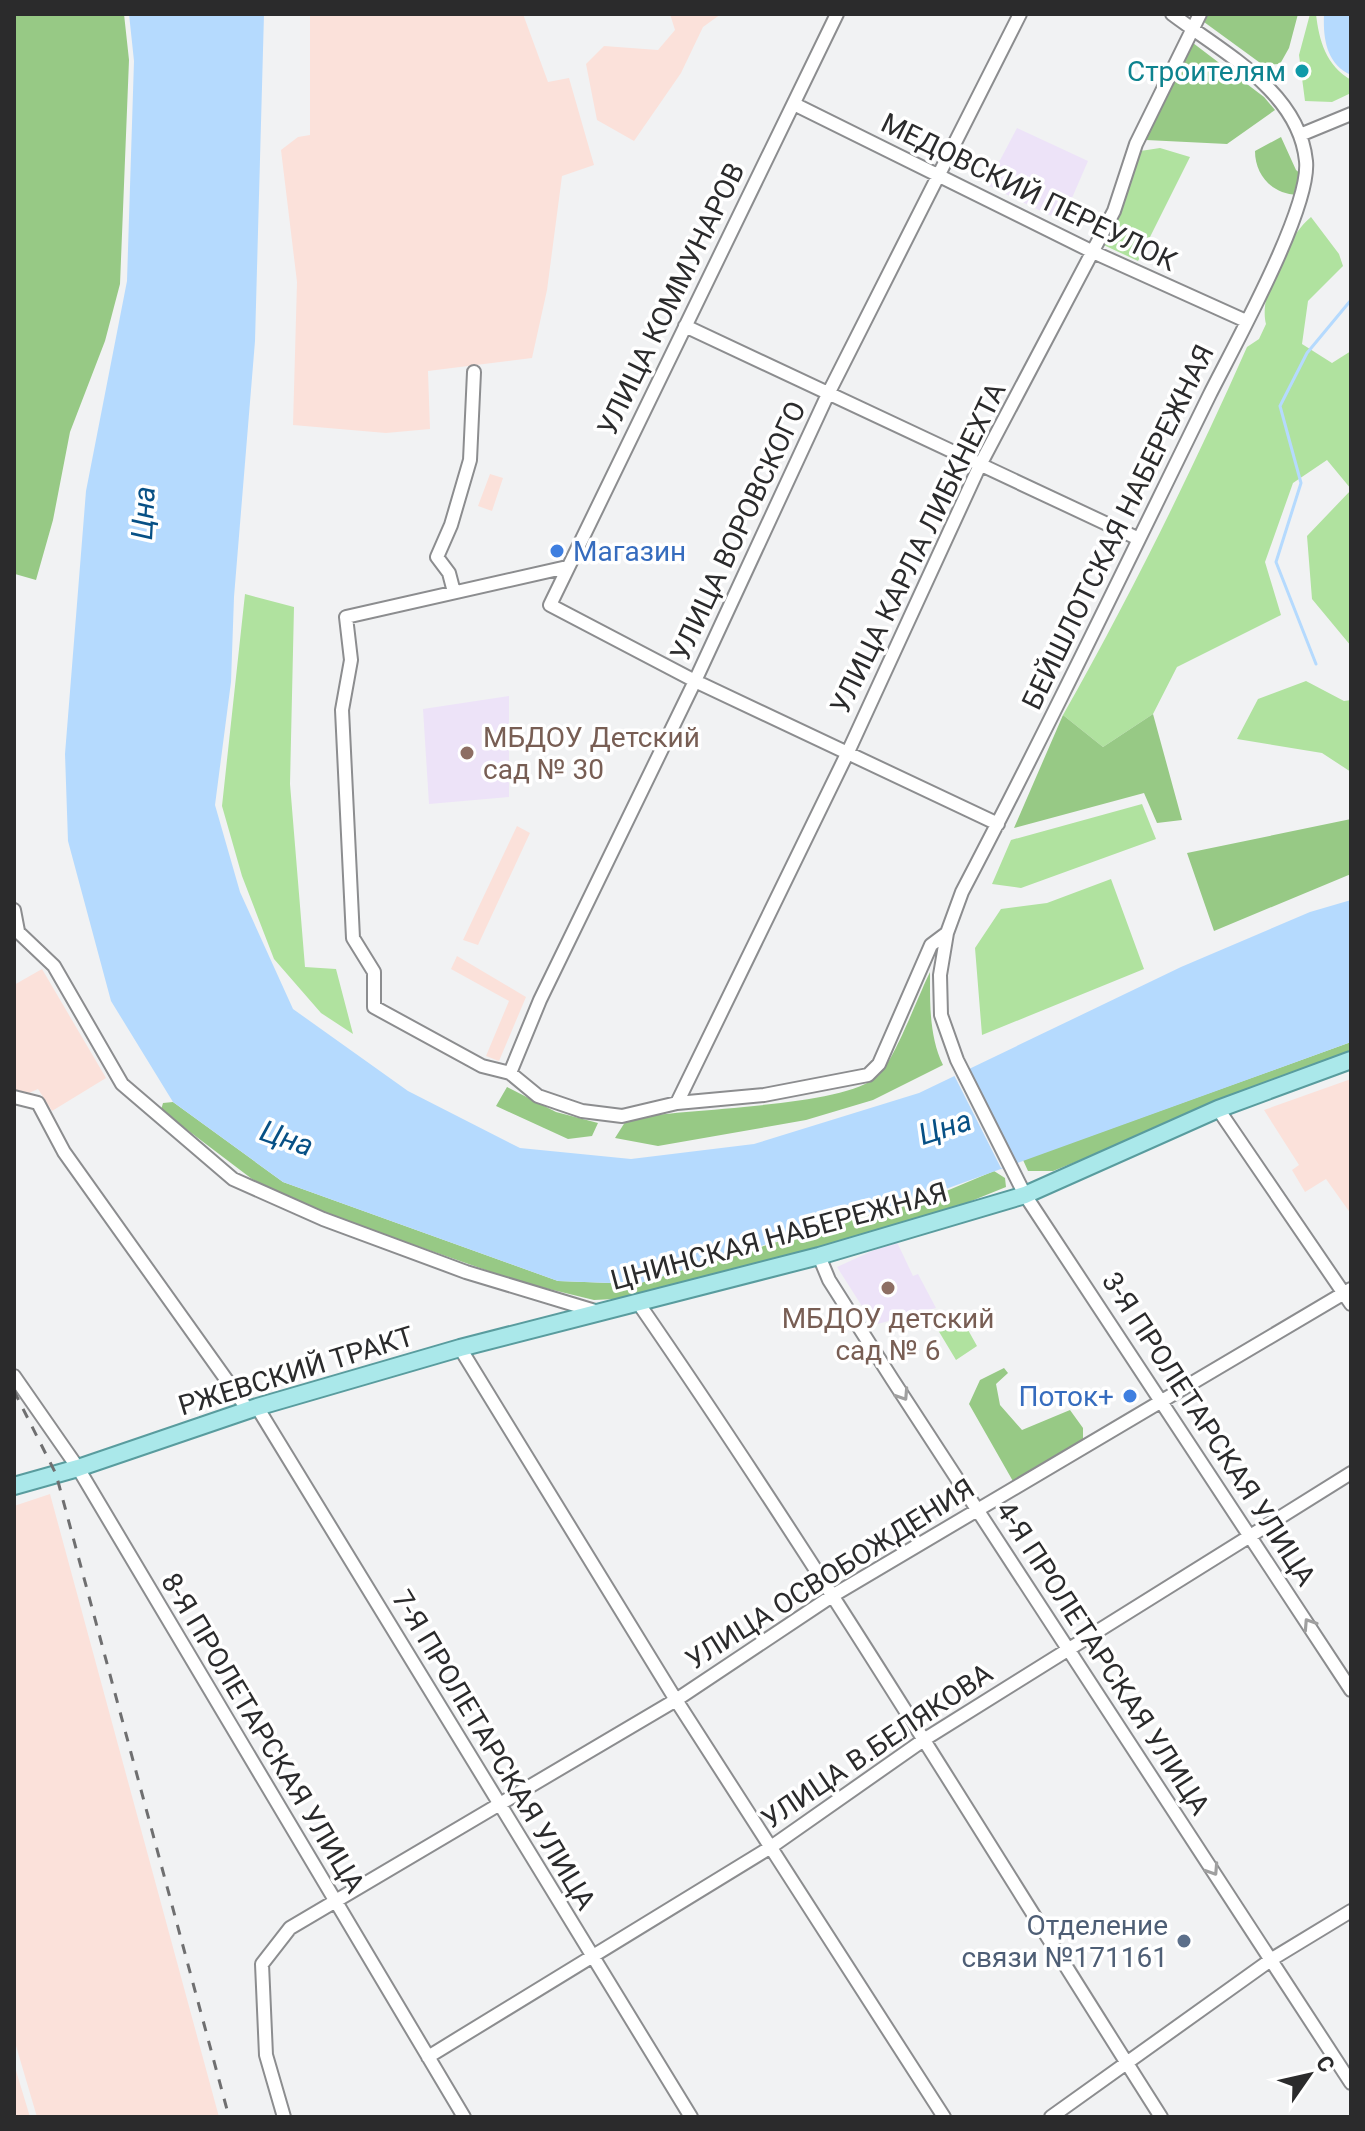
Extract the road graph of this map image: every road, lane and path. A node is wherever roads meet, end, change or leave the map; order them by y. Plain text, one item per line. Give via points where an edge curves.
1 (837, 14) edge
2 (1020, 14) edge
3 (1172, 14) edge
4 (1200, 14) edge
5 (1192, 29) junction
6 (794, 104) junction
7 (1351, 114) edge
8 (1300, 135) junction
9 (937, 177) junction
10 (1093, 252) junction
11 (1246, 321) junction
12 (685, 326) junction
13 (474, 372) dead end
14 (828, 394) junction
15 (980, 465) junction
16 (1139, 539) junction
17 (567, 567) junction
18 (454, 592) junction
19 (695, 681) junction
20 (848, 752) junction
21 (998, 824) junction
22 (14, 910) edge
23 (16, 929) edge
24 (947, 933) junction
25 (1351, 1060) edge
26 (510, 1073) junction
27 (14, 1097) edge
28 (677, 1103) junction
29 (1218, 1109) junction
30 (1012, 1172) joint
31 (1025, 1195) junction
32 (819, 1256) junction
33 (1349, 1295) edge
34 (639, 1304) junction
35 (595, 1311) junction
36 (460, 1348) junction
37 (14, 1376) edge
38 (1161, 1400) junction
39 (252, 1408) junction
40 (78, 1468) junction
41 (1351, 1473) edge
42 (14, 1486) edge
43 (978, 1509) junction
44 (1253, 1537) junction
45 (832, 1596) junction
46 (1068, 1648) junction
47 (1351, 1690) edge
48 (676, 1700) junction
49 (925, 1739) junction
50 (499, 1804) junction
51 (771, 1847) junction
52 (335, 1901) junction
53 (1351, 1911) edge
54 (590, 1956) junction
55 (1272, 1959) junction
56 (428, 2057) junction
57 (1128, 2065) junction
58 (1351, 2083) edge
59 (284, 2117) edge
60 (464, 2117) edge
61 (691, 2117) edge
62 (944, 2117) edge
63 (1051, 2117) edge
64 (1161, 2117) edge

1 - 6 street, УЛИЦА КОММУНАРОВ
2 - 9 street, УЛИЦА ВОРОВСКОГО
3 - 5 street
4 - 5 street, УЛИЦА КАРЛА ЛИБКНЕХТА
5 - 8 street via 1268,87
5 - 10 street, УЛИЦА КАРЛА ЛИБКНЕХТА via 1136,144 1114,211
6 - 9 street, МЕДОВСКИЙ ПЕРЕУЛОК
6 - 12 street, УЛИЦА КОММУНАРОВ
7 - 8 street
8 - 11 street, БЕЙШЛОТСКАЯ НАБЕРЕЖНАЯ via 1306,159 1304,188
9 - 10 street, МЕДОВСКИЙ ПЕРЕУЛОК
9 - 14 street, УЛИЦА ВОРОВСКОГО
10 - 11 street, МЕДОВСКИЙ ПЕРЕУЛОК
10 - 15 street, УЛИЦА КАРЛА ЛИБКНЕХТА
11 - 16 street, БЕЙШЛОТСКАЯ НАБЕРЕЖНАЯ
12 - 14 street
12 - 17 street, УЛИЦА КОММУНАРОВ
13 - 18 street via 470,460 437,557
14 - 15 street
14 - 19 street, УЛИЦА ВОРОВСКОГО
15 - 16 street
15 - 20 street, УЛИЦА КАРЛА ЛИБКНЕХТА
16 - 21 street, БЕЙШЛОТСКАЯ НАБЕРЕЖНАЯ
17 - 18 street
17 - 19 street, УЛИЦА КОММУНАРОВ via 550,605
18 - 26 street, БЕЙШЛОТСКАЯ НАБЕРЕЖНАЯ via 346,617 351,660 342,710 353,938 374,972 374,1007 482,1066
19 - 20 street
19 - 26 street, УЛИЦА ВОРОВСКОГО via 540,1000
20 - 21 street
20 - 28 street, УЛИЦА КАРЛА ЛИБКНЕХТА
21 - 24 street, БЕЙШЛОТСКАЯ НАБЕРЕЖНАЯ
22 - 23 street, ЦНИНСКАЯ НАБЕРЕЖНАЯ
23 - 35 street, ЦНИНСКАЯ НАБЕРЕЖНАЯ via 54,966 122,1084 233,1179 437,1262
24 - 28 street, БЕЙШЛОТСКАЯ НАБЕРЕЖНАЯ via 931,945 879,1064 868,1075 764,1095
24 - 30 street, БЕЙШЛОТСКАЯ НАБЕРЕЖНАЯ via 941,1015
25 - 29 main road, ЦНИНСКАЯ НАБЕРЕЖНАЯ
26 - 28 street, БЕЙШЛОТСКАЯ НАБЕРЕЖНАЯ via 538,1096 582,1111 622,1116
27 - 39 street, 7-Я ПРОЛЕТАРСКАЯ УЛИЦА via 38,1103 64,1152
29 - 31 main road, ЦНИНСКАЯ НАБЕРЕЖНАЯ
29 - 33 street
30 - 31 street, 3-Я ПРОЛЕТАРСКАЯ УЛИЦА
31 - 32 main road, ЦНИНСКАЯ НАБЕРЕЖНАЯ
31 - 38 street, 3-Я ПРОЛЕТАРСКАЯ УЛИЦА
32 - 34 main road, ЦНИНСКАЯ НАБЕРЕЖНАЯ
32 -> 43 street, 4-Я ПРОЛЕТАРСКАЯ УЛИЦА via 829,1280
33 - 38 street, УЛИЦА ОСВОБОЖДЕНИЯ
34 - 35 main road, ЦНИНСКАЯ НАБЕРЕЖНАЯ
34 - 45 street
35 - 36 main road, РЖЕВСКИЙ ТРАКТ
36 - 39 main road, РЖЕВСКИЙ ТРАКТ
36 - 48 street
37 - 40 street, 8-Я ПРОЛЕТАРСКАЯ УЛИЦА
38 - 43 street, УЛИЦА ОСВОБОЖДЕНИЯ
38 - 44 street, 3-Я ПРОЛЕТАРСКАЯ УЛИЦА
39 - 40 main road, РЖЕВСКИЙ ТРАКТ
39 - 50 street, 7-Я ПРОЛЕТАРСКАЯ УЛИЦА
40 - 42 main road, РЖЕВСКИЙ ТРАКТ
40 - 52 street, 8-Я ПРОЛЕТАРСКАЯ УЛИЦА
41 - 44 street, УЛИЦА В.БЕЛЯКОВА
43 - 45 street, УЛИЦА ОСВОБОЖДЕНИЯ
43 - 46 street, 4-Я ПРОЛЕТАРСКАЯ УЛИЦА
44 - 46 street, УЛИЦА В.БЕЛЯКОВА
47 -> 44 street, 3-Я ПРОЛЕТАРСКАЯ УЛИЦА
45 - 48 street, УЛИЦА ОСВОБОЖДЕНИЯ
45 - 49 street
46 - 49 street, УЛИЦА В.БЕЛЯКОВА
46 -> 55 street, 4-Я ПРОЛЕТАРСКАЯ УЛИЦА
48 - 50 street, УЛИЦА ОСВОБОЖДЕНИЯ
48 - 51 street
49 - 51 street, УЛИЦА В.БЕЛЯКОВА
49 - 57 street
50 - 52 street, УЛИЦА ОСВОБОЖДЕНИЯ
50 - 54 street, 7-Я ПРОЛЕТАРСКАЯ УЛИЦА
51 - 54 street, УЛИЦА В.БЕЛЯКОВА
51 - 62 street
52 - 56 street, 8-Я ПРОЛЕТАРСКАЯ УЛИЦА
52 - 59 street, УЛИЦА ОСВОБОЖДЕНИЯ via 290,1928 262,1964 266,2055
53 - 55 street
54 - 56 street, УЛИЦА В.БЕЛЯКОВА
54 - 61 street, 7-Я ПРОЛЕТАРСКАЯ УЛИЦА
55 - 57 street
55 - 58 street, 4-Я ПРОЛЕТАРСКАЯ УЛИЦА
56 - 60 street, 8-Я ПРОЛЕТАРСКАЯ УЛИЦА
57 - 63 street
57 - 64 street

